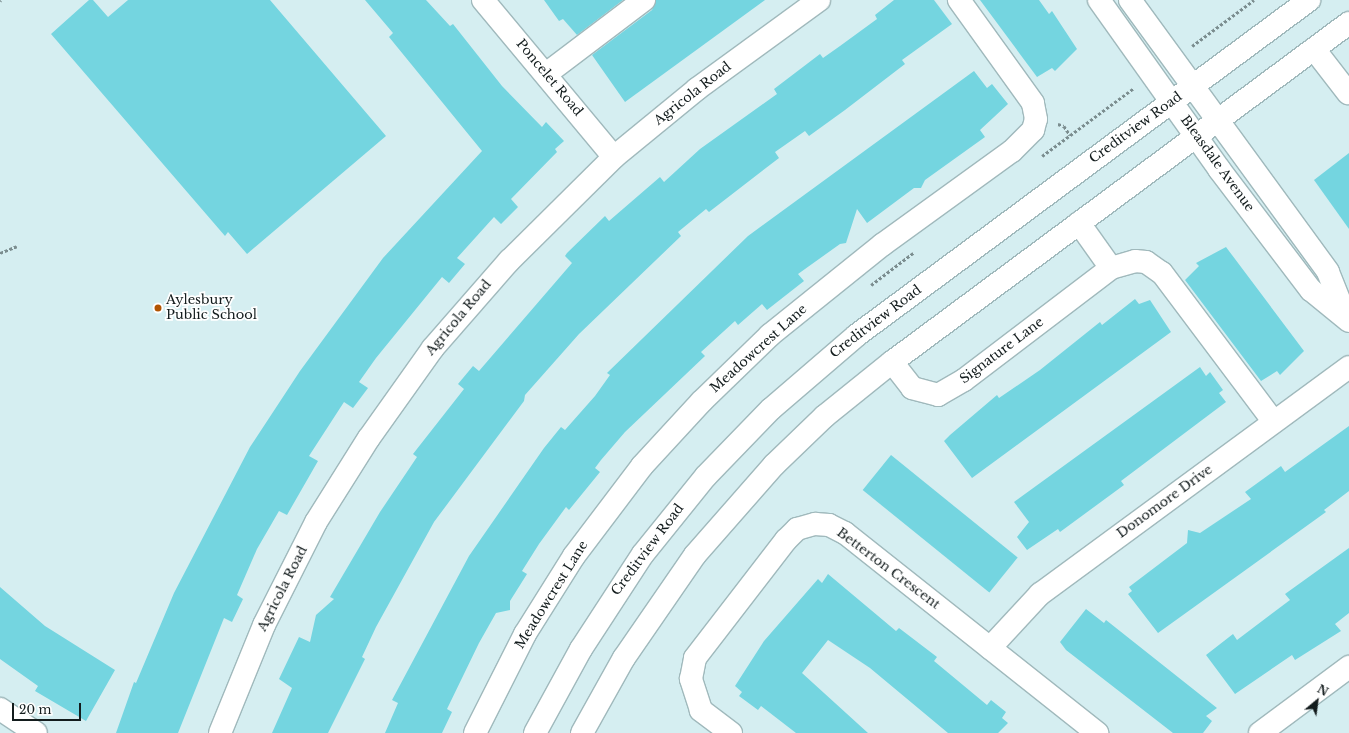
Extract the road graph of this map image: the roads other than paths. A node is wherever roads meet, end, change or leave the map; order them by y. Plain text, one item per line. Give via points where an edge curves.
1 (483, 0) edge
2 (644, 0) edge
3 (819, 0) edge
4 (959, 0) edge
5 (1100, 0) edge
6 (1130, 0) edge
7 (1309, 0) edge
8 (1349, 23) edge
9 (1314, 49) junction
10 (546, 74) junction
11 (1193, 86) junction
12 (1349, 95) edge
13 (1172, 102) junction
14 (1217, 121) junction
15 (1196, 136) junction
16 (614, 157) junction
17 (1079, 223) junction
18 (1111, 268) junction
19 (1348, 320) edge
20 (892, 362) junction
21 (1349, 367) edge
22 (1274, 422) junction
23 (990, 648) junction
24 (1349, 667) edge
25 (0, 709) edge
26 (36, 733) edge
27 (220, 733) edge
28 (475, 733) edge
29 (535, 733) edge
30 (582, 733) edge
31 (731, 733) edge
32 (1097, 733) edge
33 (1260, 733) edge

1 - 10 street, Poncelet Road
2 - 10 street
3 - 16 street, Agricola Road via 697,89
4 - 28 street, Meadowcrest Lane via 1033,103 1036,119 1032,130 1012,151 882,245 770,335 702,401 642,466 574,556 525,634
5 - 13 street, Bleasdale Avenue
6 - 11 street, Bleasdale Avenue
7 - 11 street, Creditview Road
8 - 9 street
9 - 12 street
9 - 14 street
10 - 16 street, Poncelet Road
11 - 13 street, Creditview Road
11 - 14 street, Bleasdale Avenue
13 - 15 street, Bleasdale Avenue
13 - 29 street, Creditview Road via 857,335 746,434 670,518 638,560 577,655
14 - 15 street
14 - 19 street, Bleasdale Avenue via 1328,272
15 - 17 street
15 - 19 street, Bleasdale Avenue via 1311,290
16 - 27 street, Agricola Road via 544,224 471,303 369,438 289,573
17 - 18 street
17 - 20 street
18 - 20 street, Signature Lane via 964,380 938,395 912,388
18 - 22 street, Signature Lane via 1135,261 1146,262 1162,273
20 - 30 street via 825,416 774,465 695,554 624,658
21 - 22 street, Donomore Drive
22 - 23 street, Donomore Drive via 1040,594
23 - 31 street, Betterton Crescent via 845,533 829,525 815,524 798,529 750,582 695,658 692,669 694,694 701,710
23 - 32 street, Betterton Crescent
24 - 33 street
25 - 26 street

